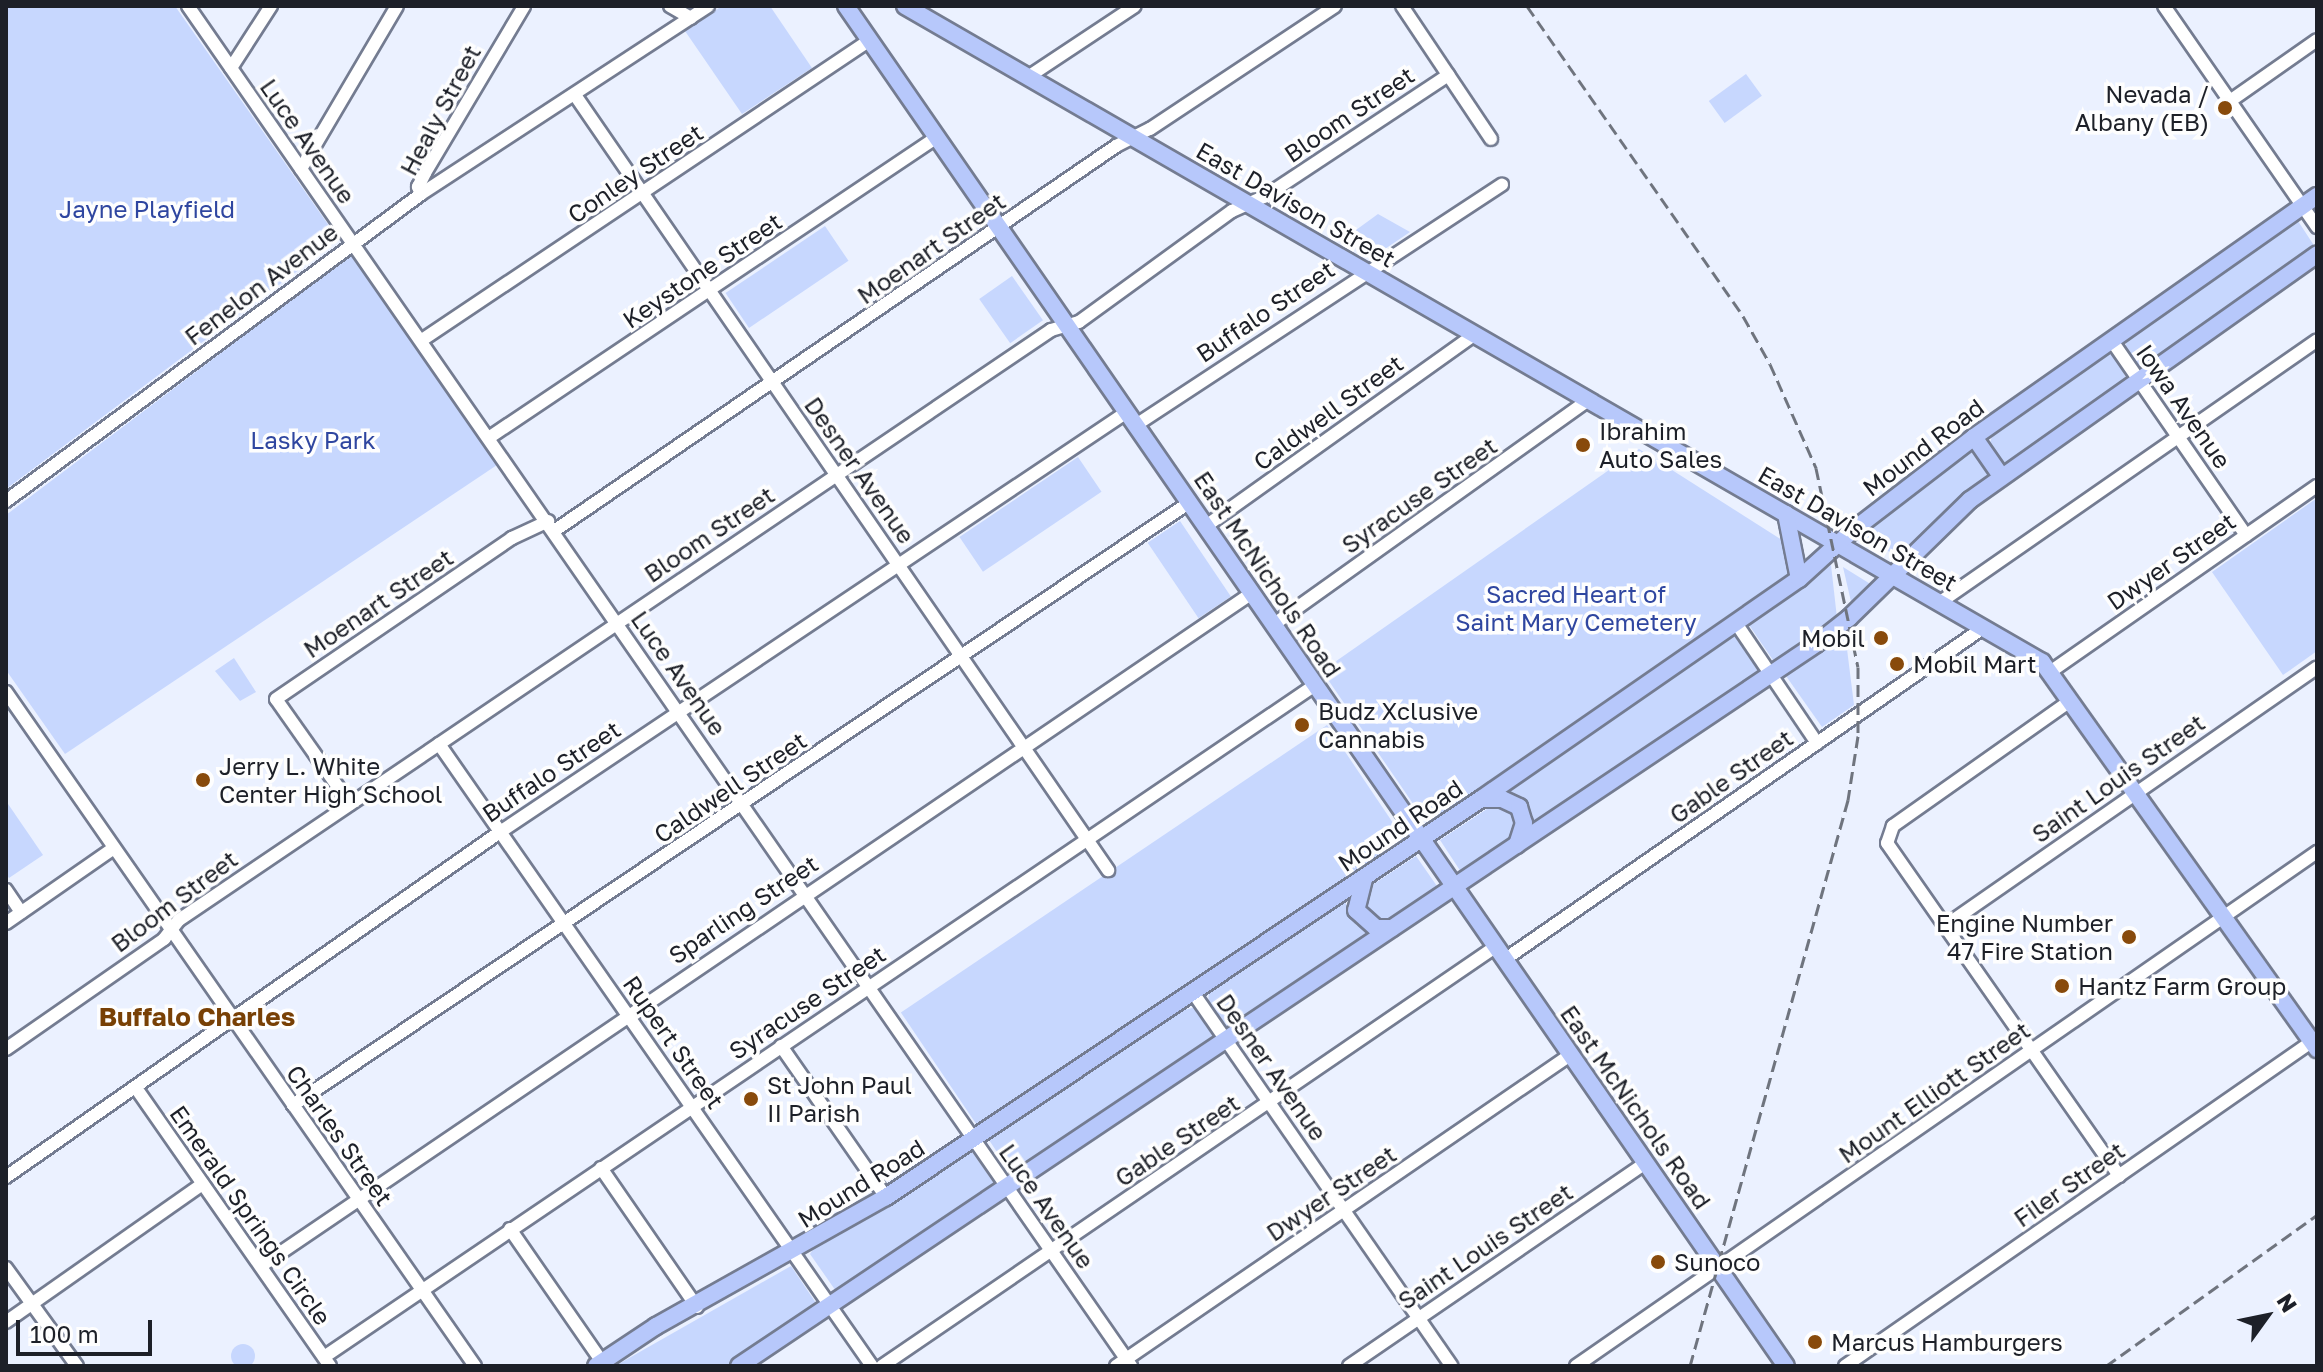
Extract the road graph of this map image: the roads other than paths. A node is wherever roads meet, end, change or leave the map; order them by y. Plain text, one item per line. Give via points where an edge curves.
1 (188, 6) edge
2 (271, 6) edge
3 (397, 6) edge
4 (524, 6) edge
5 (670, 6) edge
6 (708, 6) edge
7 (1135, 6) edge
8 (1335, 6) edge
9 (1402, 6) edge
10 (2164, 6) edge
11 (913, 8) edge
12 (851, 9) edge
13 (691, 18) junction
14 (870, 40) junction
15 (2317, 40) edge
16 (231, 68) junction
17 (1448, 75) junction
18 (1028, 77) junction
19 (575, 95) junction
20 (2230, 101) junction
21 (937, 137) junction
22 (1133, 137) junction
23 (1491, 139) dead end
24 (301, 169) junction
25 (1502, 185) dead end
26 (421, 194) junction
27 (643, 194) junction
28 (2310, 201) edge
29 (1249, 204) junction
30 (999, 227) junction
31 (2317, 227) edge
32 (353, 243) junction
33 (2317, 254) edge
34 (1364, 270) junction
35 (711, 292) junction
36 (1067, 325) junction
37 (1475, 334) junction
38 (422, 340) junction
39 (2317, 340) edge
40 (2112, 341) junction
41 (2138, 378) junction
42 (774, 384) junction
43 (1589, 400) junction
44 (1131, 418) junction
45 (2178, 436) junction
46 (490, 437) junction
47 (1974, 437) junction
48 (837, 475) junction
49 (2001, 476) junction
50 (2317, 486) edge
51 (6, 501) edge
52 (1190, 502) junction
53 (1786, 514) junction
54 (551, 526) junction
55 (1206, 526) junction
56 (2246, 535) junction
57 (1842, 544) junction
58 (899, 565) junction
59 (1893, 575) junction
60 (1799, 579) junction
61 (1252, 593) junction
62 (1939, 603) junction
63 (617, 623) junction
64 (1736, 623) junction
65 (1273, 625) junction
66 (1983, 628) junction
67 (961, 657) junction
68 (2317, 667) edge
69 (2050, 672) junction
70 (1771, 674) junction
71 (1315, 685) junction
72 (6, 692) edge
73 (2070, 701) junction
74 (678, 712) junction
75 (1817, 743) junction
76 (439, 744) junction
77 (1024, 747) junction
78 (2135, 794) junction
79 (1481, 799) junction
80 (350, 804) junction
81 (744, 805) junction
82 (500, 832) junction
83 (1087, 838) junction
84 (1421, 840) junction
85 (1517, 845) junction
86 (114, 848) junction
87 (2317, 852) edge
88 (1108, 870) dead end
89 (1368, 875) junction
90 (1453, 887) junction
91 (6, 890) edge
92 (805, 893) junction
93 (21, 912) junction
94 (2223, 918) junction
95 (6, 923) edge
96 (565, 925) junction
97 (1945, 926) junction
98 (1394, 927) junction
99 (171, 928) junction
100 (1500, 954) junction
101 (869, 986) junction
102 (1192, 991) junction
103 (627, 1013) junction
104 (233, 1019) junction
105 (1224, 1038) junction
106 (2315, 1043) edge
107 (781, 1046) junction
108 (6, 1049) edge
109 (2032, 1051) junction
110 (1570, 1055) junction
111 (136, 1088) junction
112 (1269, 1103) junction
113 (293, 1105) junction
114 (692, 1105) junction
115 (975, 1139) junction
116 (1646, 1163) junction
117 (601, 1168) junction
118 (2119, 1176) junction
119 (6, 1177) edge
120 (202, 1184) junction
121 (1006, 1186) junction
122 (886, 1197) junction
123 (358, 1198) junction
124 (1344, 1210) junction
125 (510, 1229) junction
126 (1052, 1251) junction
127 (794, 1252) junction
128 (261, 1266) junction
129 (1719, 1267) junction
130 (6, 1268) edge
131 (422, 1289) junction
132 (31, 1303) junction
133 (830, 1305) junction
134 (697, 1307) junction
135 (1419, 1318) junction
136 (6, 1322) edge
137 (327, 1361) edge
138 (599, 1364) edge
139 (1124, 1364) edge
140 (77, 1366) edge
141 (475, 1366) edge
142 (739, 1366) edge
143 (872, 1366) edge
144 (882, 1366) edge
145 (1349, 1366) edge
146 (1452, 1366) edge
147 (1576, 1366) edge
148 (1786, 1366) edge
149 (1845, 1366) edge

1 - 16 street, Luce Avenue
2 - 16 street
3 - 24 street
4 - 26 street, Healy Street via 420,183
5 - 13 street
6 - 13 street, Fenelon Avenue
7 - 18 street
8 - 22 street, Moenart Street
9 - 17 street
10 - 20 street
11 - 18 main road, East Davison Street
12 - 14 main road, East McNichols Road
13 - 19 street, Fenelon Avenue
14 - 21 main road, East McNichols Road
14 - 27 street, Conley Street
15 - 20 street
16 - 24 street, Luce Avenue
17 - 23 street
17 - 29 street, Bloom Street
18 - 22 main road, East Davison Street
19 - 26 street, Fenelon Avenue
19 - 27 street, Desner Avenue
20 - 28 street
21 - 30 main road, East McNichols Road
21 - 35 street, Keystone Street
22 - 29 main road, East Davison Street
22 - 30 street, Moenart Street
24 - 32 street, Luce Avenue
25 - 34 street, Buffalo Street
26 - 32 street, Fenelon Avenue
27 - 35 street, Desner Avenue
27 - 38 street, Conley Street
28 - 31 street
28 - 40 main road, Mound Road
29 - 34 main road, East Davison Street
29 - 36 street, Bloom Street via 1079,322
30 - 36 main road, East McNichols Road
30 - 42 street, Moenart Street
32 - 38 street, Luce Avenue
32 - 51 street, Fenelon Avenue
33 - 41 main road
34 - 37 main road, East Davison Street
34 - 44 street, Buffalo Street
35 - 42 street, Desner Avenue
35 - 46 street, Keystone Street
36 - 44 main road, East McNichols Road
36 - 48 street, Bloom Street via 1054,328
37 - 43 main road, East Davison Street
37 - 55 street, Caldwell Street
38 - 46 street, Luce Avenue
39 - 45 street
40 - 41 street, Iowa Avenue
40 - 47 main road, Mound Road
41 - 45 street, Iowa Avenue
41 - 49 main road
42 - 48 street, Desner Avenue
42 - 54 street, Moenart Street
43 - 53 main road, East Davison Street
43 - 65 street, Syracuse Street
44 - 52 main road, East McNichols Road
44 - 58 street, Buffalo Street
45 - 56 street, Iowa Avenue
45 - 62 street
46 - 54 street, Luce Avenue
47 - 49 main road
47 - 57 main road, Mound Road
48 - 58 street, Desner Avenue
48 - 63 street, Bloom Street
49 - 59 main road
50 - 56 street, Dwyer Street
52 - 55 main road, East McNichols Road
52 - 67 street, Caldwell Street
53 - 57 main road, East Davison Street
53 - 60 main road
54 - 63 street, Luce Avenue
54 - 80 street, Moenart Street via 512,538 276,699
55 - 61 main road, East McNichols Road
56 - 69 street, Dwyer Street
57 - 59 main road, East Davison Street
57 - 60 main road, Mound Road
58 - 67 street, Desner Avenue
58 - 74 street, Buffalo Street
59 - 62 main road, East Davison Street
59 - 70 main road via 1849,618
60 - 64 main road, Mound Road
61 - 65 main road, East McNichols Road
61 - 77 street, Sparling Street
62 - 66 main road, East Davison Street
63 - 74 street, Luce Avenue
63 - 76 street, Bloom Street
64 - 70 street
64 - 79 main road, Mound Road
65 - 71 main road, East McNichols Road
66 - 69 main road, East Davison Street via 2030,653
66 - 75 street, Gable Street
67 - 77 street, Desner Avenue
67 - 81 street, Caldwell Street
68 - 78 street, Saint Louis Street
69 - 73 main road, East Davison Street
70 - 75 street
70 - 85 main road
71 - 83 street, Syracuse Street
71 - 84 main road, East McNichols Road
72 - 86 street, Charles Street
73 - 78 main road, East Davison Street
73 - 97 street via 1888,830 1887,843
74 - 81 street, Luce Avenue
74 - 82 street, Buffalo Street
75 - 100 street, Gable Street
76 - 80 street, Bloom Street
76 - 82 street, Rupert Street
77 - 83 street, Desner Avenue
77 - 92 street, Sparling Street
78 - 94 main road, East Davison Street
78 - 97 street, Saint Louis Street
79 - 84 main road, Mound Road
79 - 85 main road via 1502,799 1519,807 1524,823
80 - 99 street, Bloom Street
81 - 92 street, Luce Avenue
81 - 96 street, Caldwell Street
82 - 96 street, Rupert Street
82 - 104 street, Buffalo Street
83 - 88 street, Desner Avenue
83 - 101 street, Syracuse Street
84 - 89 main road, Mound Road
84 - 90 main road, East McNichols Road
85 - 90 main road
86 - 93 street
86 - 99 street, Charles Street
87 - 94 street, Mount Elliott Street
89 - 98 main road via 1357,893 1356,910 1376,928
89 - 102 main road, Mound Road
90 - 98 main road
90 - 100 main road, East McNichols Road
91 - 93 street
92 - 101 street, Luce Avenue
92 - 103 street, Sparling Street
93 - 95 street
94 - 106 main road, East Davison Street
94 - 109 street, Mount Elliott Street
96 - 103 street, Rupert Street
96 - 113 street, Caldwell Street
97 - 109 street
98 - 105 main road
99 - 104 street, Charles Street
99 - 108 street, Bloom Street via 164,939
100 - 110 main road, East McNichols Road
100 - 112 street, Gable Street
101 - 107 street, Syracuse Street
101 - 115 street, Luce Avenue
102 - 105 street, Desner Avenue
102 - 115 main road, Mound Road
103 - 114 street, Rupert Street
103 - 123 street, Sparling Street
104 - 111 street, Buffalo Street
104 - 113 street, Charles Street
105 - 112 street, Desner Avenue
105 - 121 main road
106 - 118 street, Filer Street
107 - 114 street, Syracuse Street
107 - 122 street
109 - 118 street
109 - 129 street, Mount Elliott Street
110 - 116 main road, East McNichols Road
110 - 124 street, Dwyer Street
111 - 119 street, Buffalo Street
111 - 120 street, Emerald Springs Circle
112 - 124 street, Desner Avenue
112 - 126 street, Gable Street
113 - 123 street, Charles Street
114 - 117 street, Syracuse Street
114 - 127 street, Rupert Street
115 - 121 street, Luce Avenue
115 - 122 main road, Mound Road
116 - 129 main road, East McNichols Road
116 - 135 street, Saint Louis Street
117 - 125 street, Syracuse Street
117 - 134 street
118 - 149 street, Filer Street
120 - 128 street, Emerald Springs Circle
120 - 132 street
121 - 126 street, Luce Avenue
121 - 133 main road
122 - 127 main road, Mound Road
123 - 128 street, Sparling Street
123 - 131 street, Charles Street
124 - 135 street, Desner Avenue
124 - 139 street, Dwyer Street
125 - 131 street, Syracuse Street
125 - 138 street
126 - 139 street, Luce Avenue
126 - 144 street, Gable Street
127 - 133 street, Rupert Street
127 - 134 main road, Mound Road
128 - 137 street, Emerald Springs Circle
129 - 147 street, Mount Elliott Street
129 - 148 main road, East McNichols Road
130 - 132 street
131 - 137 street, Syracuse Street
131 - 141 street, Charles Street
132 - 136 street
132 - 140 street
133 - 142 main road
133 - 143 street, Rupert Street
134 - 138 main road, Mound Road
135 - 145 street, Saint Louis Street
135 - 146 street, Desner Avenue

